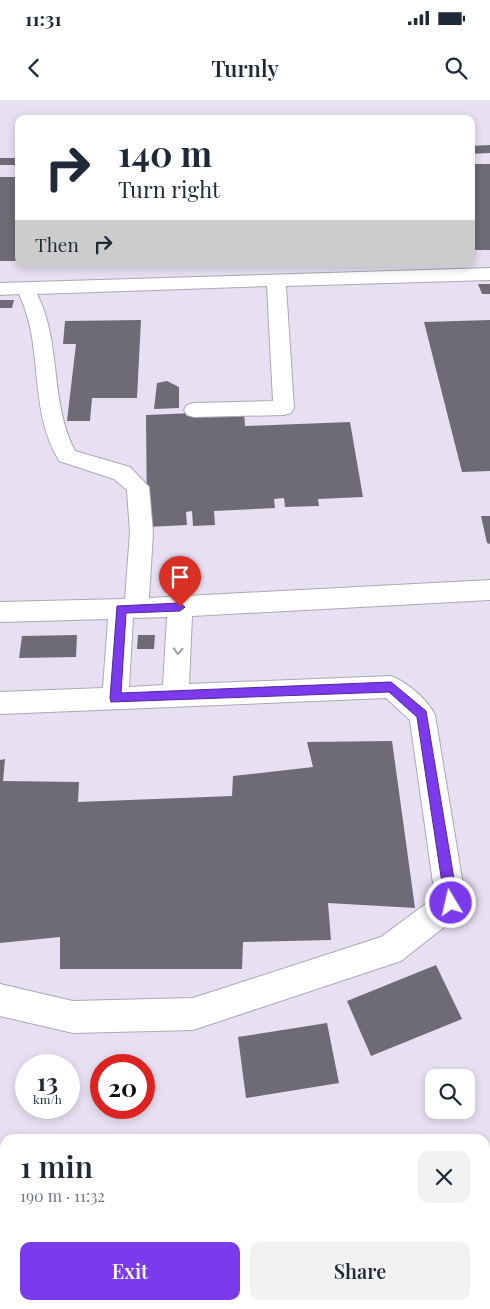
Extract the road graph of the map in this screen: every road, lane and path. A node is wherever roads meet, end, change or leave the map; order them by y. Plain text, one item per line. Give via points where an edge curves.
1 (490, 274) edge
2 (276, 281) junction
3 (25, 288) junction
4 (0, 289) edge
5 (194, 410) dead end
6 (490, 590) edge
7 (180, 607) junction
8 (128, 609) junction
9 (0, 612) edge
10 (175, 695) junction
11 (115, 698) junction
12 (0, 703) edge
13 (0, 1000) edge

1 - 2 street
2 - 3 street
2 - 5 street via 284,408
3 - 4 street
3 - 8 street via 39,319 47,372 48,406 56,438 68,456 122,473 138,487 142,506 140,572
6 - 7 street
7 - 8 street
7 -> 10 street
8 - 9 street
8 - 11 street
10 - 11 street
10 - 13 street via 391,687 422,715 451,903 390,950 193,1014 72,1017
11 - 12 street

